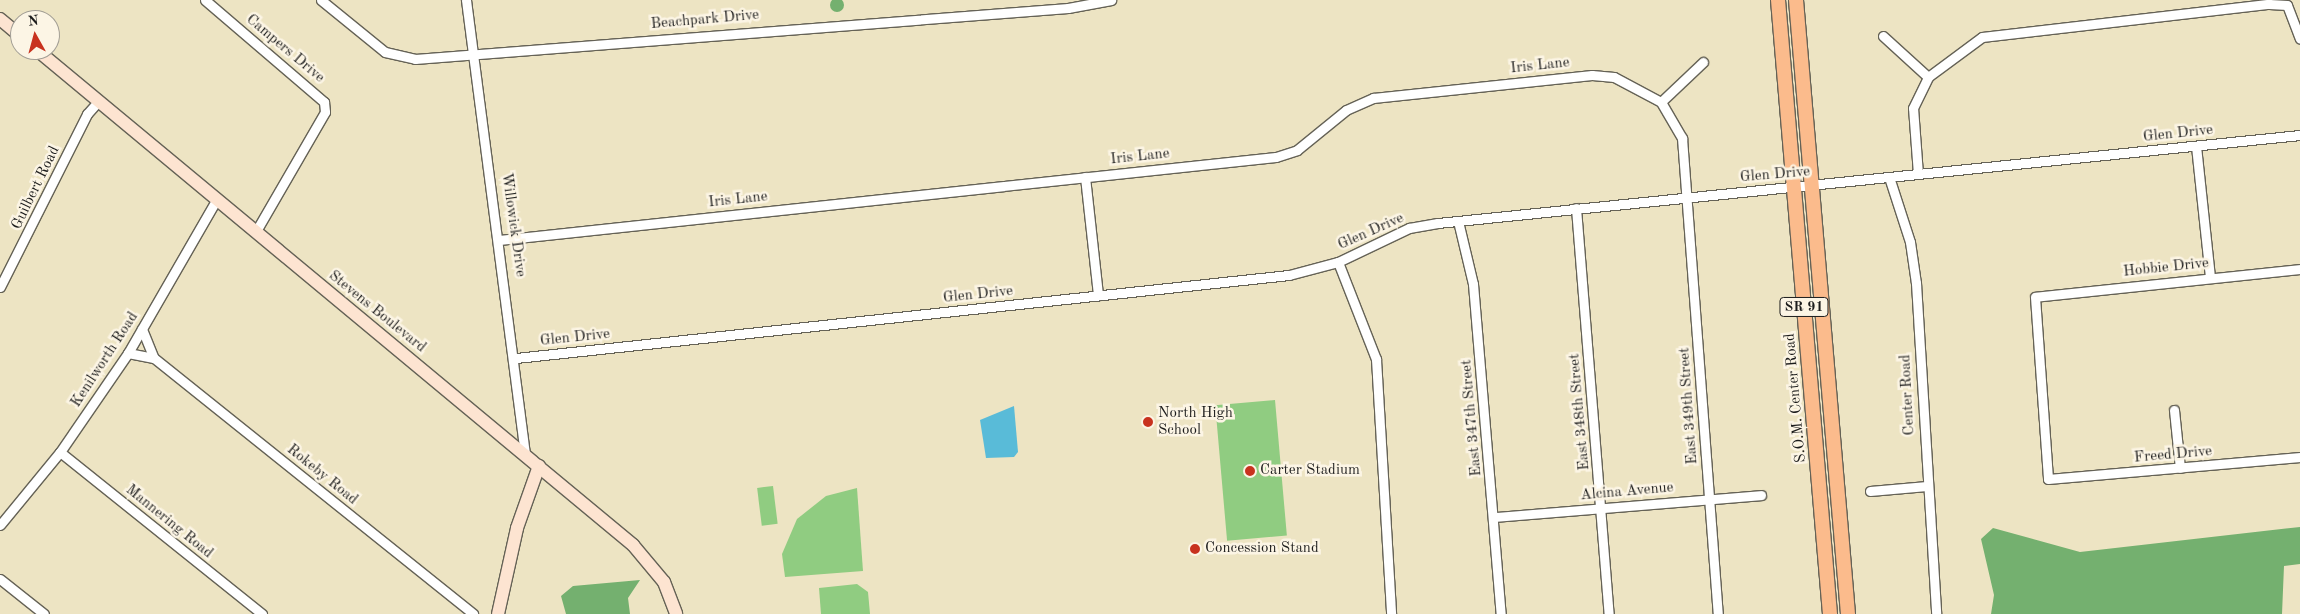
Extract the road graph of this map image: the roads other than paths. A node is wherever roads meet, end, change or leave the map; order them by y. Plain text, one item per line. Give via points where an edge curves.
1 (204, 0) edge
2 (321, 0) edge
3 (466, 0) edge
4 (1111, 0) edge
5 (1778, 0) edge
6 (1796, 0) edge
7 (0, 19) edge
8 (10, 28) edge
9 (1883, 36) dead end
10 (2300, 39) edge
11 (473, 53) junction
12 (48, 60) edge
13 (1703, 62) dead end
14 (1928, 77) junction
15 (1660, 102) junction
16 (97, 103) junction
17 (2300, 135) edge
18 (2196, 146) junction
19 (1918, 174) junction
20 (1085, 177) junction
21 (1889, 178) junction
22 (1812, 185) junction
23 (1794, 187) junction
24 (1689, 196) junction
25 (217, 199) junction
26 (1576, 208) junction
27 (1458, 221) junction
28 (256, 231) junction
29 (498, 240) junction
30 (1338, 262) junction
31 (2300, 269) edge
32 (2210, 277) junction
33 (0, 287) edge
34 (1098, 296) junction
35 (142, 329) junction
36 (128, 353) junction
37 (154, 358) junction
38 (516, 358) junction
39 (2174, 410) dead end
40 (60, 452) junction
41 (525, 454) junction
42 (2300, 457) edge
43 (539, 466) junction
44 (2180, 468) junction
45 (2048, 479) joint
46 (1928, 486) junction
47 (1870, 491) dead end
48 (1762, 495) dead end
49 (1710, 499) junction
50 (1602, 508) junction
51 (1495, 517) junction
52 (0, 526) edge
53 (0, 579) edge
54 (44, 614) edge
55 (262, 614) edge
56 (473, 614) edge
57 (498, 614) edge
58 (676, 614) edge
59 (1391, 614) edge
60 (1501, 614) edge
61 (1609, 614) edge
62 (1718, 614) edge
63 (1830, 614) edge
64 (1848, 614) edge
65 (1936, 614) edge

1 - 28 street, Campers Drive via 324,102 325,112
2 - 11 street, Beachpark Drive via 373,44 395,56
3 - 11 street, Willowick Drive
4 - 11 street, Beachpark Drive via 1068,8
5 - 23 main road, S.O.M. Center Road / SR 91
6 - 22 main road, SR 91
7 - 8 street
9 - 14 street
10 - 14 street via 2286,5 1982,37
11 - 29 street, Willowick Drive
12 - 16 street, Stevens Boulevard
13 - 15 street
14 - 19 street via 1914,108
15 - 20 street, Iris Lane via 1629,82 1592,75 1373,98 1346,110 1297,150 1276,157
15 - 24 street, Iris Lane via 1682,138
16 - 25 street, Stevens Boulevard
16 - 33 street, Guilbert Road via 87,114
17 - 18 street, Glen Drive
18 - 19 street, Glen Drive
18 - 32 street
19 - 21 street, Glen Drive
20 - 29 street, Iris Lane
20 - 34 street
21 - 22 street, Glen Drive
21 - 46 street, Center Road via 1910,242 1916,283
22 - 23 street, Glen Drive
22 - 64 main road, SR 91
23 - 24 street, Glen Drive
23 - 63 main road, S.O.M. Center Road / SR 91
24 - 26 street, Glen Drive
24 - 49 street, East 349th Street
25 - 28 street, Stevens Boulevard
25 - 35 street, Kenilworth Road
26 - 27 street, Glen Drive
26 - 50 street, East 348th Street
27 - 30 street, Glen Drive via 1409,228
27 - 51 street, East 347th Street via 1473,284
28 - 41 street, Stevens Boulevard
29 - 38 street, Willowick Drive
30 - 34 street, Glen Drive via 1289,275
30 - 59 street via 1376,359
31 - 32 street, Hobbie Drive
32 - 45 street, Hobbie Drive via 2035,297
34 - 38 street, Glen Drive
35 - 36 street, Kenilworth Road
35 - 37 street, Rokeby Road
36 - 37 street, Rokeby Road
36 - 40 street, Kenilworth Road
37 - 56 street, Rokeby Road
38 - 41 street, Willowick Drive
39 - 44 street
40 - 52 street, Kenilworth Road
40 - 55 street, Mannering Road
41 - 43 street, Stevens Boulevard
42 - 44 street, Freed Drive
43 - 57 street via 517,528
43 - 58 street, Stevens Boulevard via 652,563
44 - 45 street, Freed Drive
46 - 47 street
46 - 65 street, Center Road
48 - 49 street, Alcina Avenue
49 - 50 street, Alcina Avenue
49 - 62 street, East 349th Street
50 - 51 street, Alcina Avenue
50 - 61 street, East 348th Street
51 - 60 street, East 347th Street
53 - 54 street

